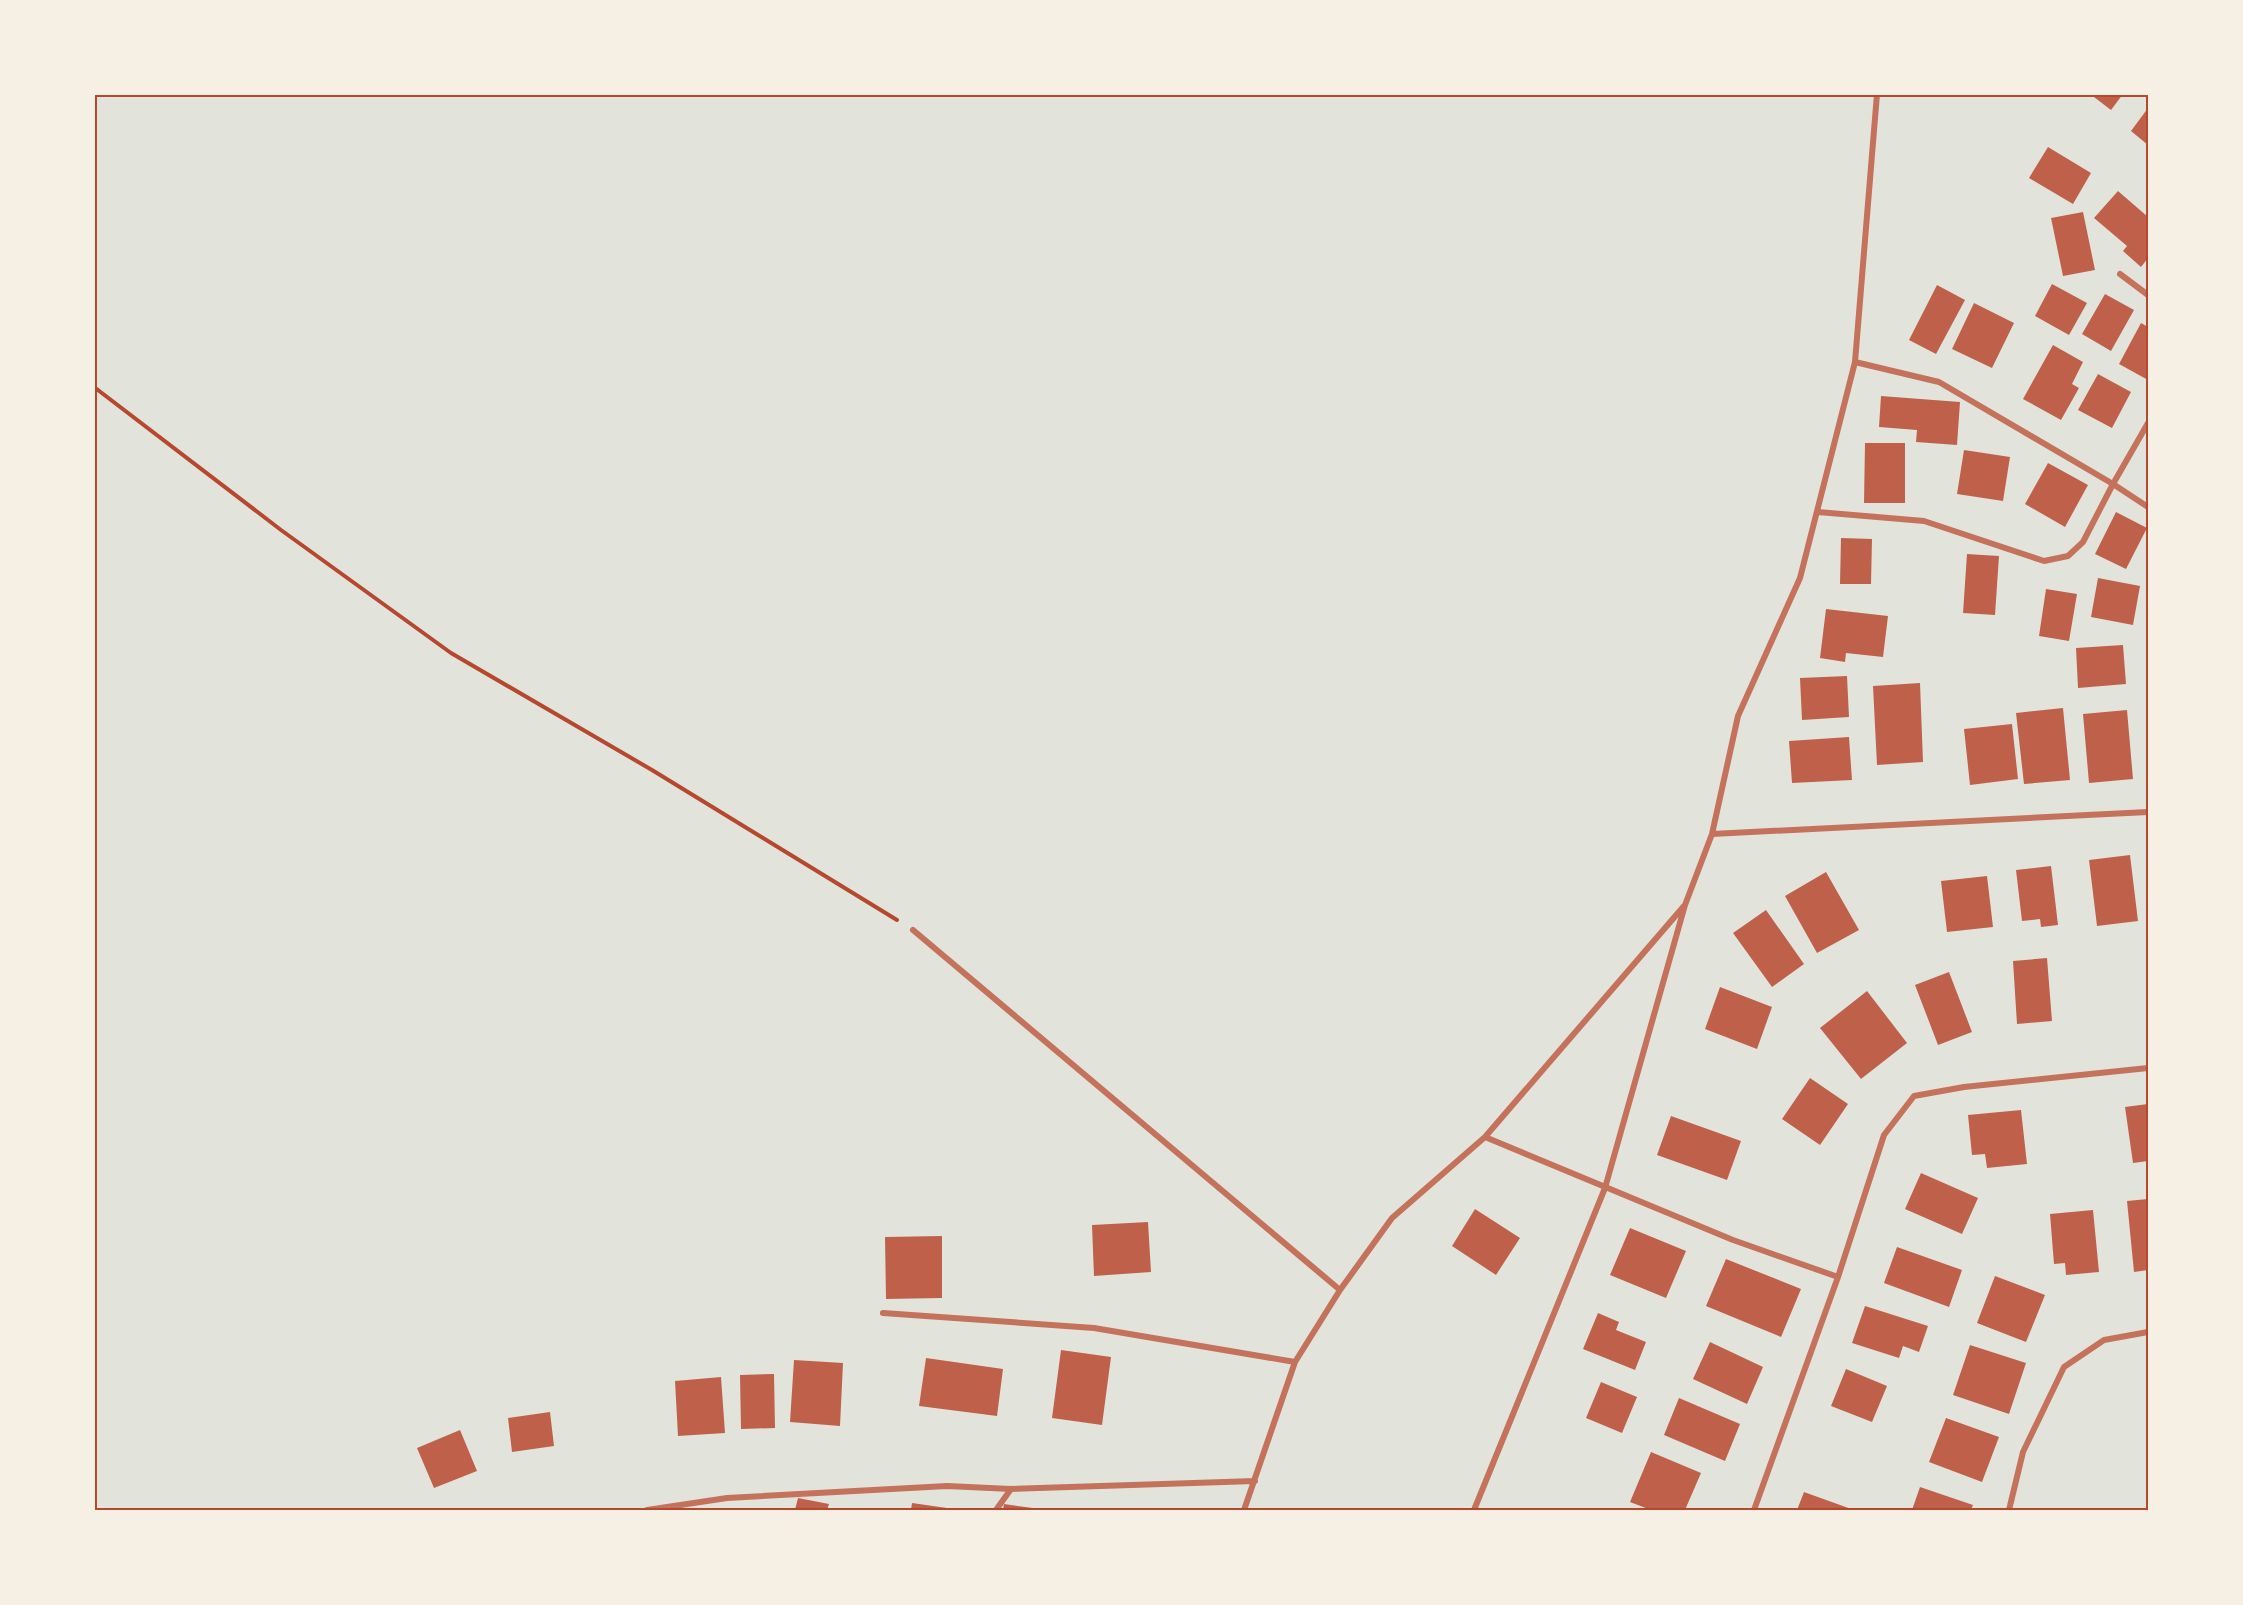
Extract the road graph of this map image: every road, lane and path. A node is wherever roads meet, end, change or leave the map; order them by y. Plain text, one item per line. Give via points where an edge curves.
1 (1877, 94) edge
2 (2120, 274) dead end
3 (2148, 295) edge
4 (1855, 362) junction
5 (94, 387) edge
6 (2148, 423) edge
7 (2113, 484) junction
8 (2148, 507) edge
9 (1818, 512) junction
10 (2148, 812) edge
11 (1712, 834) junction
12 (1685, 905) junction
13 (913, 930) joint
14 (2148, 1068) edge
15 (1485, 1137) junction
16 (1605, 1188) junction
17 (1838, 1276) junction
18 (1340, 1290) junction
19 (883, 1313) dead end
20 (2148, 1332) edge
21 (1295, 1362) junction
22 (1255, 1481) junction
23 (1011, 1489) junction
24 (646, 1510) edge
25 (996, 1510) edge
26 (1244, 1510) edge
27 (1474, 1510) edge
28 (1754, 1510) edge
29 (2009, 1510) edge

1 - 4 street
2 - 3 street
4 - 7 street via 1939,382
4 - 9 street
5 - 13 path via 451,653 652,770
6 - 7 street
7 - 8 street
7 - 9 street via 2083,542 2068,556 2044,561 1924,521
9 - 11 street via 1800,578 1738,716
10 - 11 street
11 - 12 street
12 - 15 street
12 - 16 street
13 - 18 street
14 - 17 street via 1914,1096 1884,1135
15 - 16 street
15 - 18 street via 1392,1218
16 - 17 street via 1733,1240
16 - 27 street
17 - 28 street
18 - 21 street
19 - 21 street via 1094,1328
20 - 29 street via 2104,1340 2064,1367 2023,1452
21 - 22 street
22 - 23 street
22 - 26 street
23 - 24 street via 947,1486 728,1498
23 - 25 street

